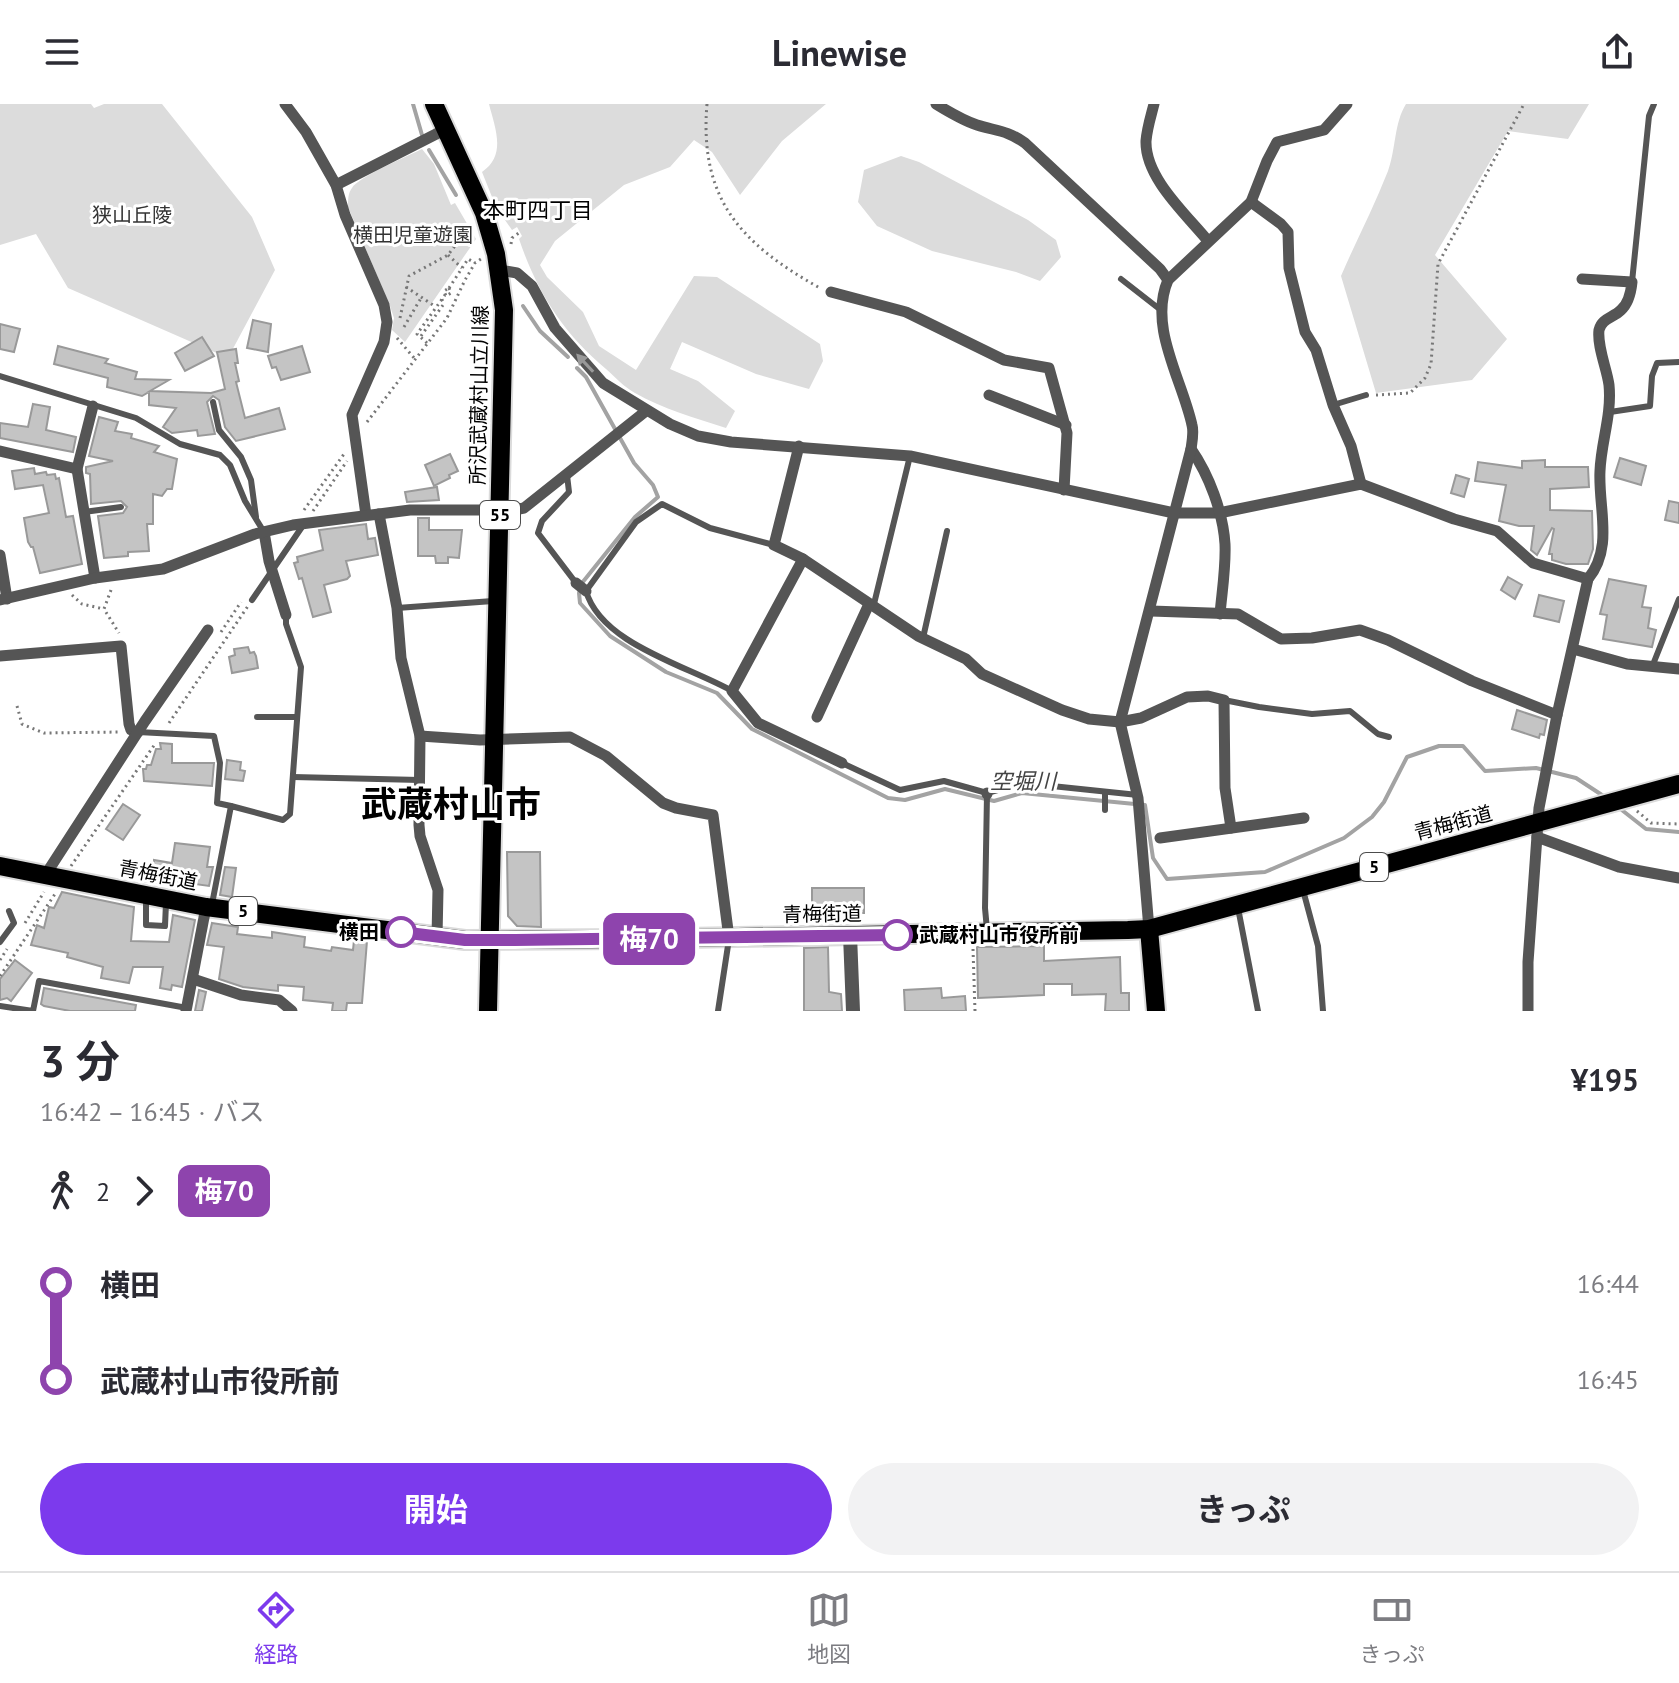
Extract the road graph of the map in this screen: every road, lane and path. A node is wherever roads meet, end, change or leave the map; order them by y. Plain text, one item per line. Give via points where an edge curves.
1 (285, 104) edge
2 (434, 104) edge
3 (707, 104) edge
4 (936, 104) edge
5 (1154, 104) edge
6 (1347, 104) edge
7 (1524, 104) edge
8 (1654, 104) edge
9 (446, 129) junction
10 (336, 185) junction
11 (1251, 202) junction
12 (520, 232) dead end
13 (460, 239) dead end
14 (1208, 241) junction
15 (509, 250) dead end
16 (448, 255) junction
17 (475, 263) junction
18 (493, 264) junction
19 (462, 268) junction
20 (1121, 279) dead end
21 (1582, 279) dead end
22 (1168, 280) junction
23 (1632, 282) junction
24 (406, 287) junction
25 (831, 292) joint
26 (444, 297) junction
27 (421, 298) junction
28 (436, 307) junction
29 (1162, 311) junction
30 (391, 333) dead end
31 (421, 337) junction
32 (427, 343) junction
33 (415, 359) junction
34 (1679, 362) edge
35 (0, 376) edge
36 (989, 395) dead end
37 (1366, 395) joint
38 (213, 402) dead end
39 (1333, 405) junction
40 (93, 406) junction
41 (646, 411) junction
42 (1610, 412) junction
43 (1066, 425) junction
44 (362, 429) dead end
45 (799, 446) junction
46 (1191, 449) junction
47 (0, 451) edge
48 (910, 456) junction
49 (77, 469) junction
50 (567, 475) junction
51 (1361, 484) junction
52 (1064, 490) junction
53 (121, 507) dead end
54 (501, 510) junction
55 (84, 512) junction
56 (1174, 513) junction
57 (1219, 513) junction
58 (373, 515) junction
59 (256, 517) junction
60 (306, 517) junction
61 (947, 531) dead end
62 (264, 532) junction
63 (774, 545) junction
64 (0, 555) edge
65 (803, 559) junction
66 (272, 569) junction
67 (115, 575) junction
68 (95, 578) junction
69 (1588, 579) junction
70 (576, 583) joint
71 (63, 586) junction
72 (586, 591) junction
73 (3, 599) edge
74 (1679, 599) edge
75 (252, 600) joint
76 (497, 601) junction
77 (871, 606) junction
78 (397, 608) junction
79 (104, 609) junction
80 (1151, 611) junction
81 (1220, 614) junction
82 (286, 615) joint
83 (208, 630) dead end
84 (923, 638) junction
85 (121, 646) junction
86 (1573, 649) junction
87 (0, 656) edge
88 (1652, 667) junction
89 (1679, 669) edge
90 (732, 691) junction
91 (1224, 700) junction
92 (17, 706) dead end
93 (1557, 715) junction
94 (257, 717) dead end
95 (296, 717) junction
96 (817, 717) dead end
97 (1120, 722) junction
98 (167, 726) dead end
99 (134, 731) junction
100 (420, 736) junction
101 (159, 737) dead end
102 (1389, 737) dead end
103 (495, 739) junction
104 (842, 763) joint
105 (293, 777) junction
106 (420, 780) junction
107 (1679, 784) edge
108 (1105, 792) junction
109 (987, 798) junction
110 (1625, 798) junction
111 (1138, 800) junction
112 (231, 806) junction
113 (1105, 810) dead end
114 (1304, 818) dead end
115 (1679, 824) edge
116 (1231, 828) junction
117 (1538, 830) junction
118 (1160, 838) dead end
119 (0, 866) edge
120 (70, 870) dead end
121 (1679, 878) edge
122 (53, 881) junction
123 (1302, 887) junction
124 (146, 895) junction
125 (167, 899) junction
126 (1238, 905) junction
127 (209, 907) junction
128 (9, 911) dead end
129 (1149, 929) junction
130 (980, 933) junction
131 (850, 935) junction
132 (437, 937) junction
133 (729, 938) junction
134 (489, 940) junction
135 (0, 942) edge
136 (0, 976) edge
137 (193, 979) junction
138 (0, 1006) edge
139 (187, 1010) edge
140 (292, 1011) edge
141 (488, 1011) edge
142 (718, 1011) edge
143 (853, 1011) edge
144 (975, 1011) edge
145 (1156, 1011) edge
146 (1258, 1011) edge
147 (1323, 1011) edge
148 (1528, 1011) edge

1 - 10 street
2 - 9 main road, 所沢武蔵村山立川線 / 55
3 - 25 path via 708,159 730,217 790,272
4 - 22 street via 1025,143
5 - 14 street via 1148,157 1158,179
6 - 11 street via 1324,130 1277,142
7 - 37 path via 1438,264 1431,364 1425,378 1410,393
8 - 23 lane
9 - 10 street
9 - 18 main road, 所沢武蔵村山立川線 / 55 via 484,213
10 - 58 street via 387,322 384,342 352,415
11 - 14 street
11 - 39 street via 1288,232 1289,268 1305,332
12 - 15 path
13 - 16 path
14 - 22 street
16 - 19 path
16 - 24 path via 409,276
17 - 18 path
17 - 19 path via 468,259
17 - 32 path via 453,309
41 -> 18 street via 603,383 555,328 524,277
18 - 54 main road, 所沢武蔵村山立川線 / 55 via 504,310
19 - 26 path via 449,288 451,294
20 - 29 lane
21 - 23 street
22 - 29 street
23 - 42 street via 1622,310 1603,322 1599,332
24 - 27 path
24 - 27 path via 401,327
25 - 43 street via 906,312 1004,360 1049,368
26 - 28 path
26 - 31 path
27 - 28 path
28 - 31 path via 417,334
29 - 46 street via 1174,372 1193,427
30 - 33 path
31 - 32 path
32 - 33 path
33 - 44 path
34 - 42 lane via 1657,363 1650,406
35 - 40 lane
36 - 43 street
37 - 39 lane
38 - 59 lane via 219,430 251,480
39 - 51 street
40 - 49 street
40 - 59 lane via 143,421 180,444 220,455
41 - 45 street via 698,436
41 - 50 street
42 - 69 street via 1600,471 1605,535 1596,570
43 - 52 street
45 - 48 street
45 - 63 street
46 - 56 street
46 - 57 street via 1203,466
47 - 49 street
48 - 52 street
48 - 77 lane
49 - 55 street
50 - 54 street via 524,508
50 - 70 lane via 569,492 542,521 538,533
51 - 57 street
51 - 69 street via 1497,531 1533,563
52 - 56 street
53 - 55 lane
54 - 58 street
54 - 76 main road, 所沢武蔵村山立川線 / 55
55 - 68 street
56 - 57 street
56 - 80 street
57 - 81 street via 1225,545
58 - 60 street
58 - 78 street
59 - 62 lane
60 - 60 path via 347,460 349,447
60 - 62 street
60 - 66 lane
61 - 84 lane
62 - 66 street
62 - 67 street via 163,569
63 - 65 street
63 - 72 lane via 710,528 662,504 636,522
64 - 73 street
65 - 77 street
65 - 90 street
66 - 75 lane
66 - 82 street
67 - 68 street
67 - 79 path
68 - 71 street
69 - 86 street
70 - 72 street
71 - 73 street
71 - 79 path via 82,604
72 - 90 lane via 589,603 614,630
74 - 88 lane
75 - 98 path
76 - 78 lane
76 - 103 main road, 所沢武蔵村山立川線 / 55
77 - 84 street
77 - 96 street
78 - 100 street via 401,658
79 - 85 path
80 - 81 street
80 - 97 street
81 - 93 street via 1238,614 1281,639 1360,630
82 - 95 lane via 301,667
83 - 99 street
84 - 97 street via 966,659 982,674 1062,710
85 - 87 street
85 - 99 street
86 - 88 street
86 - 93 street
88 - 89 street
90 - 104 street via 758,723
91 - 97 street via 1187,697
91 - 102 lane via 1312,714 1350,711
91 - 116 street
92 - 99 path via 22,724 36,731
93 - 117 street
94 - 95 lane
95 - 105 lane
97 - 111 street
99 - 112 lane via 214,736 220,763 217,803
99 - 122 street
100 - 103 street
100 - 106 street
101 - 120 path
103 - 133 street via 577,739 663,803 713,815
103 - 134 main road, 所沢武蔵村山立川線 / 55
104 - 109 lane via 900,790 944,781
105 - 106 lane
105 - 112 lane via 286,819
106 - 132 street via 420,836 438,890
107 - 110 main road, 青梅街道 / 5
108 - 109 lane via 1023,783
108 - 111 lane
108 - 113 lane
109 - 130 lane
110 - 115 path via 1647,821
110 - 117 main road, 青梅街道 / 5
111 - 129 street
112 - 127 lane
114 - 116 street
116 - 118 street
117 - 121 street via 1619,867
117 - 123 main road, 青梅街道 / 5
117 - 148 street
119 - 122 main road, 青梅街道 / 5
122 - 124 main road, 青梅街道 / 5
122 - 136 path
123 - 126 main road, 青梅街道 / 5
123 - 147 lane via 1318,946
124 - 125 main road, 青梅街道 / 5
124 - 125 lane via 146,925 165,926
125 - 127 main road, 青梅街道 / 5
126 - 129 main road, 青梅街道 / 5
126 - 146 lane
127 - 132 main road, 青梅街道 / 5
127 - 137 street
128 - 135 lane via 14,923
129 - 130 main road, 青梅街道 / 5
129 - 145 main road
130 - 131 main road, 青梅街道 / 5
130 - 144 path
131 - 133 main road, 青梅街道 / 5
131 - 143 street
132 - 134 main road, 青梅街道 / 5
133 - 134 main road, 青梅街道 / 5
133 - 142 lane
134 - 141 main road, 所沢武蔵村山立川線
137 - 139 street
137 - 140 street via 241,995 279,1000
138 - 139 lane via 33,1011 39,981

